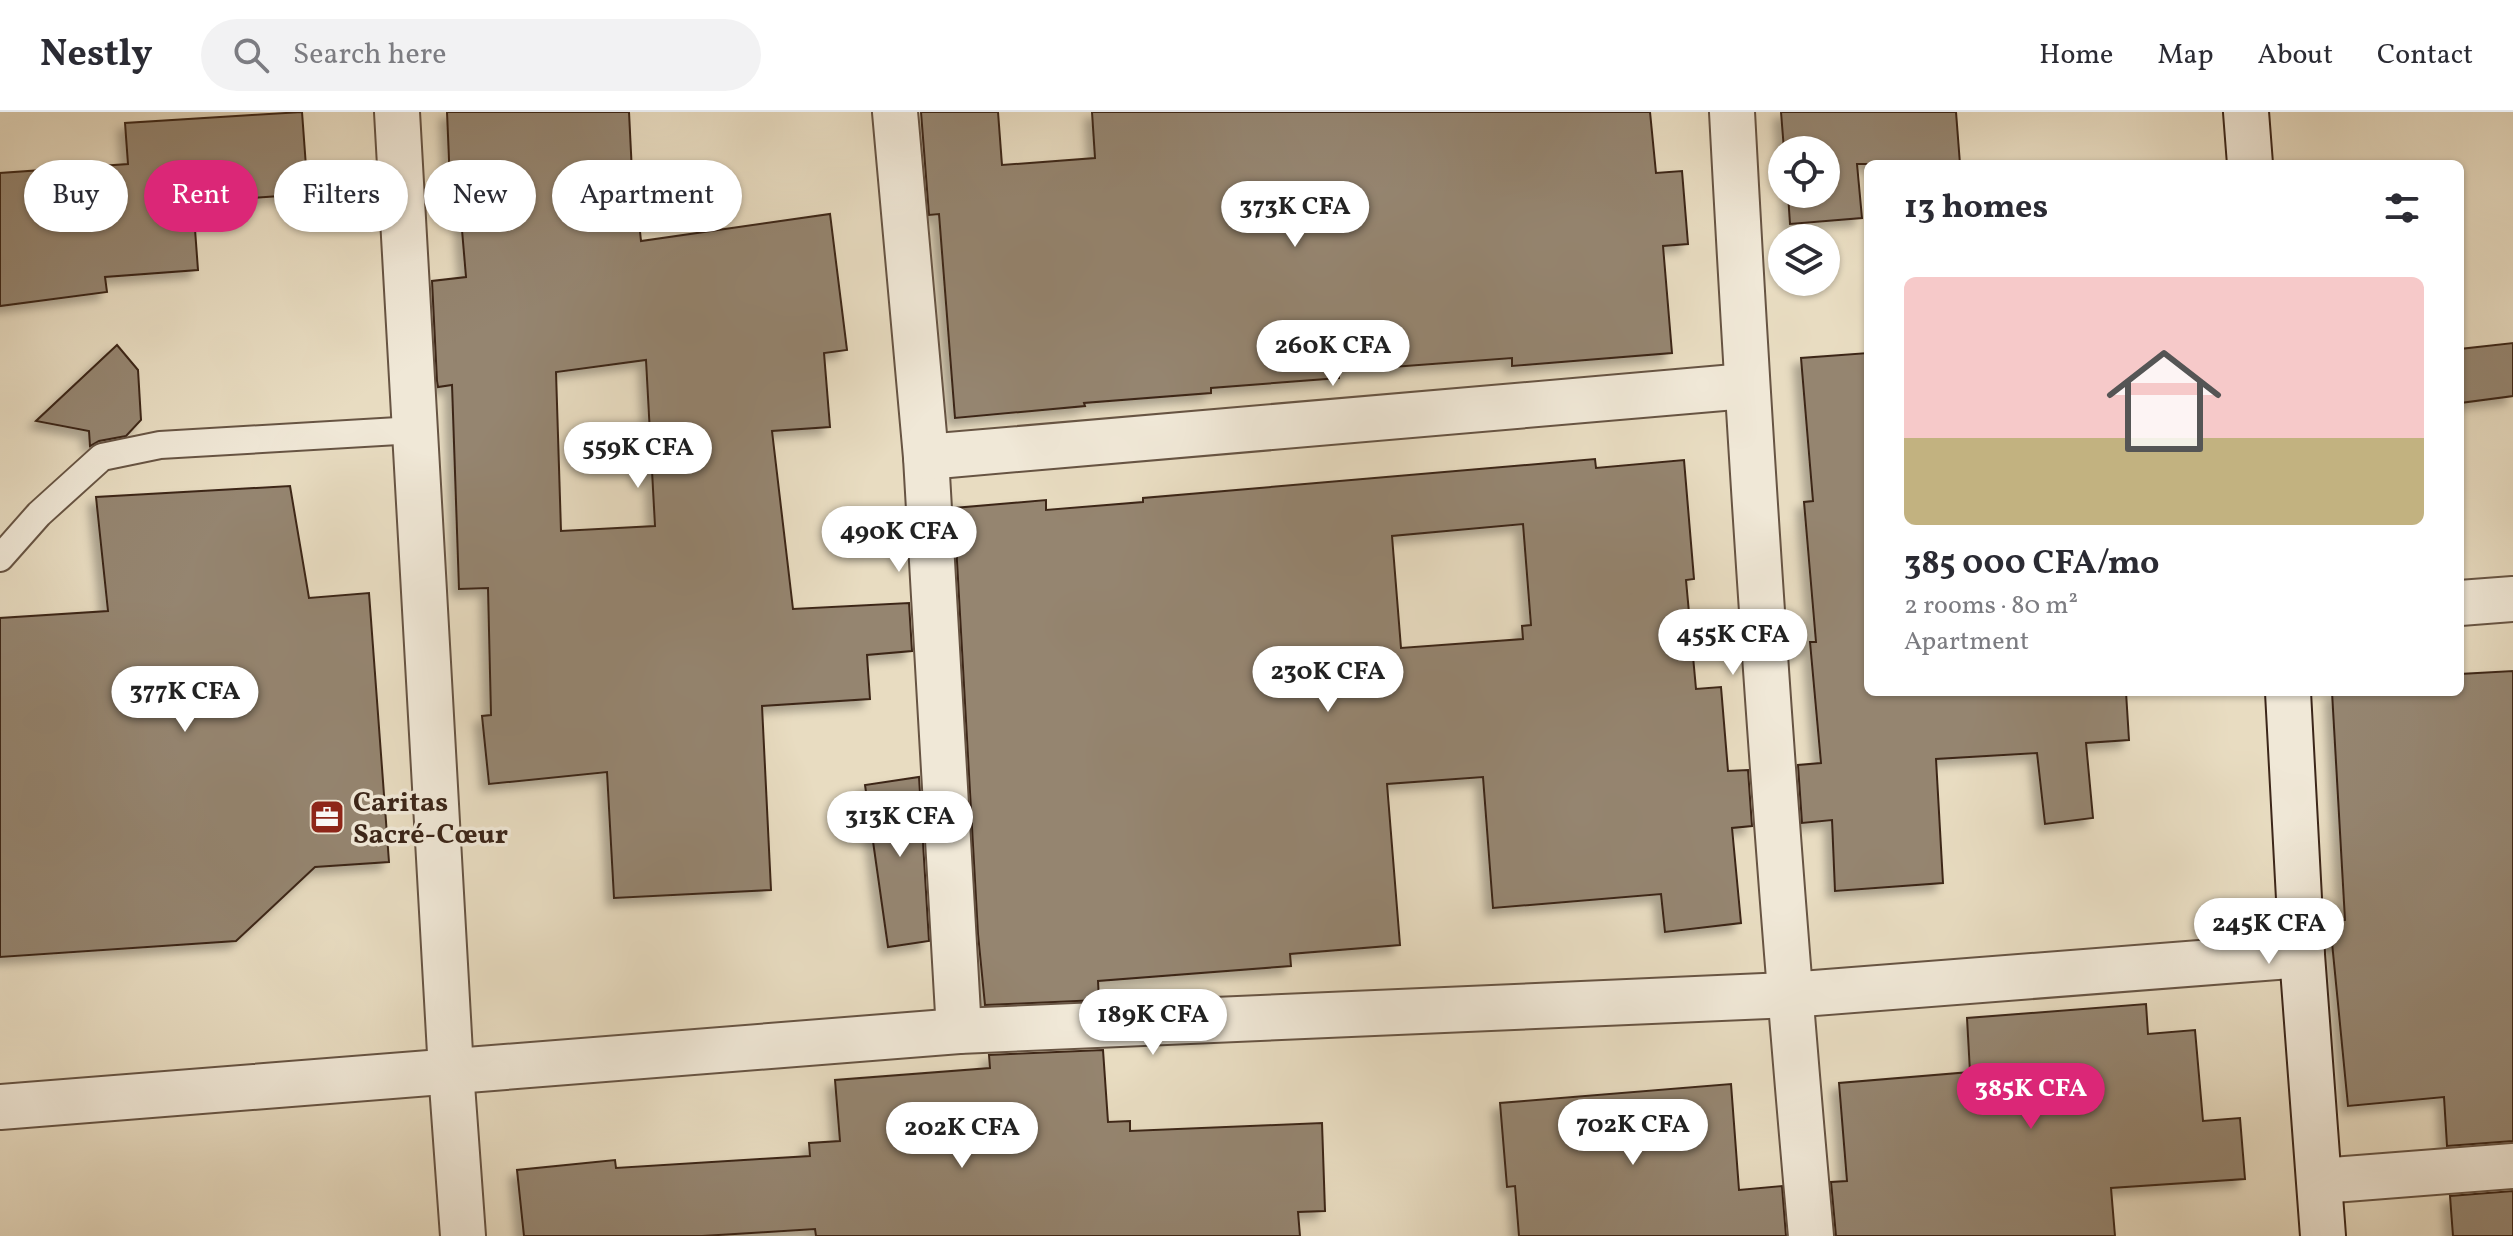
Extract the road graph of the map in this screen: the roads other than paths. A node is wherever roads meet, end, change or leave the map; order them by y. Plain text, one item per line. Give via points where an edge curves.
1 (397, 112) edge
2 (895, 112) edge
3 (1732, 112) edge
4 (2246, 112) edge
5 (2250, 160) edge
6 (1746, 386) junction
7 (415, 430) junction
8 (926, 457) junction
9 (0, 558) edge
10 (2513, 599) edge
11 (2464, 603) edge
12 (2288, 696) edge
13 (2302, 955) junction
14 (1789, 995) junction
15 (959, 1031) junction
16 (451, 1071) junction
17 (0, 1107) edge
18 (2513, 1166) edge
19 (2320, 1181) junction
20 (463, 1236) edge
21 (1811, 1236) edge
22 (2323, 1236) edge

1 - 7 street
2 - 8 street
3 - 6 street
4 - 5 street
6 - 8 street
6 - 14 street
7 - 9 lane via 160,445 102,457
7 - 16 street
8 - 15 street
10 - 11 street
12 - 13 street
13 - 14 street
13 - 19 street
14 - 15 street
14 - 21 street
15 - 16 street
16 - 17 street
16 - 20 street
18 - 19 street
19 - 22 street

